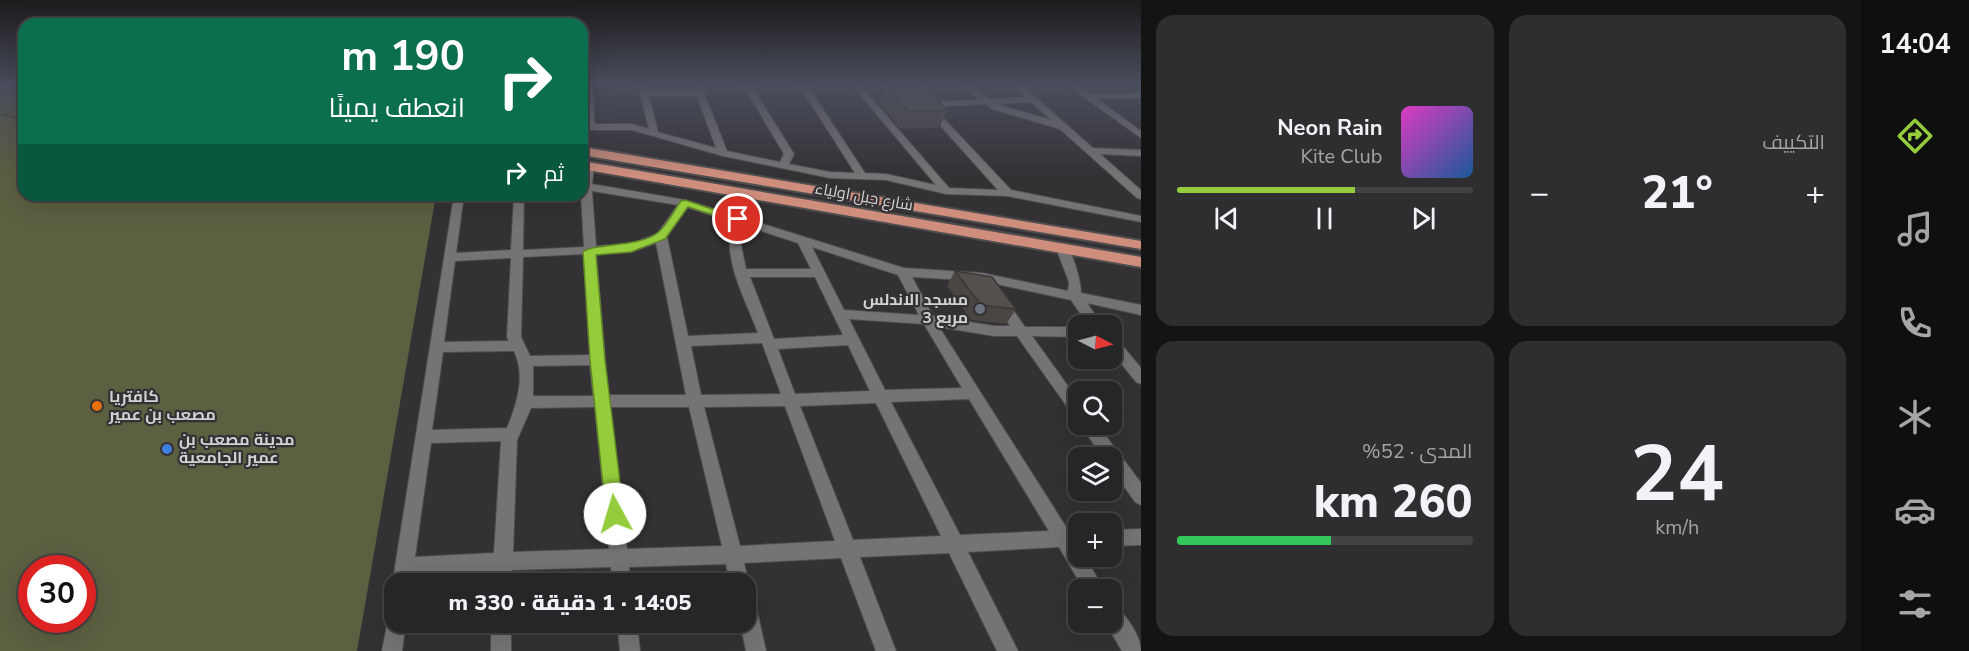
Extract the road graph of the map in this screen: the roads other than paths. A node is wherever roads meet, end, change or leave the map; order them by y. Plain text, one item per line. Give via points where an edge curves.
1 (650, 115) edge
2 (708, 115) edge
3 (765, 115) edge
4 (823, 115) edge
5 (882, 115) edge
6 (938, 115) edge
7 (1021, 115) edge
8 (1051, 115) edge
9 (1115, 115) edge
10 (1063, 126) junction
11 (588, 127) edge
12 (654, 131) junction
13 (1141, 135) edge
14 (1090, 151) junction
15 (588, 153) edge
16 (723, 153) junction
17 (1141, 153) edge
18 (783, 165) junction
19 (588, 167) edge
20 (862, 176) junction
21 (588, 187) edge
22 (946, 191) junction
23 (1008, 193) junction
24 (747, 194) junction
25 (1141, 196) edge
26 (458, 201) edge
27 (519, 201) edge
28 (585, 201) edge
29 (685, 203) junction
30 (738, 219) junction
31 (1141, 219) edge
32 (661, 237) junction
33 (802, 241) junction
34 (1141, 245) edge
35 (1062, 248) junction
36 (589, 252) junction
37 (518, 254) junction
38 (451, 257) junction
39 (1141, 262) edge
40 (903, 272) junction
41 (742, 273) junction
42 (819, 273) junction
43 (982, 277) junction
44 (1074, 295) junction
45 (1141, 310) edge
46 (840, 314) junction
47 (1089, 315) edge
48 (928, 320) junction
49 (1021, 332) junction
50 (1068, 332) edge
51 (854, 340) junction
52 (683, 341) junction
53 (768, 341) junction
54 (516, 346) junction
55 (438, 347) junction
56 (1122, 355) edge
57 (597, 360) junction
58 (526, 361) junction
59 (1141, 378) edge
60 (974, 393) junction
61 (882, 397) junction
62 (1068, 397) edge
63 (603, 400) junction
64 (695, 400) junction
65 (791, 400) junction
66 (526, 402) junction
67 (511, 434) junction
68 (1096, 435) edge
69 (425, 437) junction
70 (1141, 497) edge
71 (1068, 534) edge
72 (1141, 537) edge
73 (1068, 538) edge
74 (1122, 538) edge
75 (954, 544) junction
76 (850, 550) junction
77 (734, 555) junction
78 (620, 560) junction
79 (503, 561) junction
80 (403, 573) edge
81 (417, 573) edge
82 (502, 573) edge
83 (621, 573) edge
84 (738, 573) edge
85 (1122, 632) edge
86 (394, 633) edge
87 (501, 633) edge
88 (628, 633) edge
89 (752, 633) edge
90 (392, 651) edge
91 (501, 651) edge
92 (630, 651) edge
93 (756, 651) edge
94 (886, 651) edge
95 (1008, 651) edge
96 (1134, 651) edge

1 - 12 street
2 - 16 street
3 - 18 street via 789,154
4 - 20 street
5 - 22 street
6 - 23 street
7 - 10 street
8 - 10 street
9 - 13 street
10 - 14 street
11 - 12 street
12 - 16 street
14 - 17 street
14 - 25 street
15 - 34 highway, شارع جبل اولياء
16 - 18 street
18 - 20 street
19 - 24 highway, شارع جبل اولياء
20 - 22 street via 886,177
21 - 29 street
22 - 23 street
23 - 31 street
24 - 30 street
24 - 35 highway, شارع جبل اولياء
26 - 38 street
27 - 37 street
28 - 36 street
29 - 30 street
29 - 32 street
30 - 33 street
30 - 41 street via 733,246
32 - 36 street via 631,248
32 - 52 street
33 - 40 street
33 - 42 street
35 - 39 highway, شارع جبل اولياء
35 - 44 street via 1075,282
36 - 37 street
36 - 57 street
37 - 38 street
37 - 54 street
38 - 55 street
40 - 43 street
40 - 48 street
41 - 42 street
41 - 53 street
42 - 46 street
43 - 44 street
43 - 49 street
44 - 45 street
44 - 47 street
46 - 48 street
46 - 51 street
48 - 49 street
48 - 60 street
49 - 50 street
49 - 62 street
51 - 53 street
51 - 61 street
52 - 53 street
52 - 64 street
53 - 65 street
54 - 55 street
54 - 58 street
55 - 69 street
56 - 59 street
57 - 58 street
57 - 63 street
58 - 66 street
60 - 61 street
60 - 71 street
61 - 65 street
61 - 75 street
63 - 64 street
63 - 66 street
63 - 78 street
64 - 65 street
64 - 77 street
65 - 76 street
66 - 67 street
67 - 69 street
67 - 79 street
68 - 70 street
69 - 80 street
72 - 74 street
73 - 75 street
75 - 76 street
75 - 95 street
76 - 77 street
76 - 94 street
77 - 78 street
77 - 84 street
78 - 79 street
78 - 83 street
79 - 81 street
79 - 82 street
85 - 96 street
86 - 90 street
87 - 91 street
88 - 92 street
89 - 93 street

